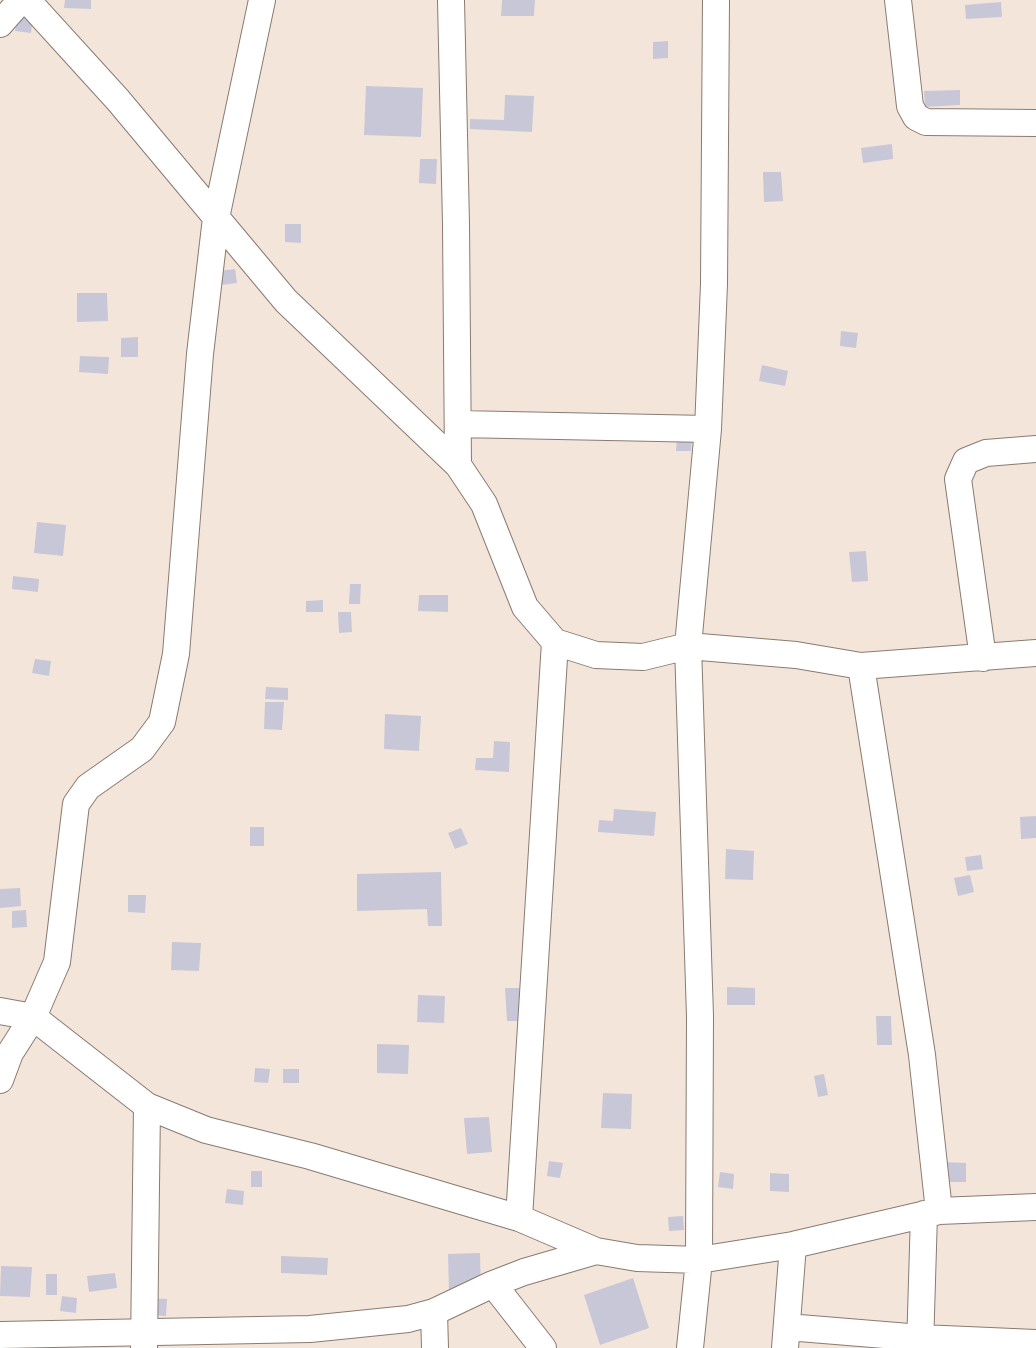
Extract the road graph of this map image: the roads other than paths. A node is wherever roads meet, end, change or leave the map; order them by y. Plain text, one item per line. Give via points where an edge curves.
1 (21, 0) edge
2 (27, 0) edge
3 (262, 0) edge
4 (451, 0) edge
5 (716, 0) edge
6 (898, 0) edge
7 (0, 24) edge
8 (1036, 123) edge
9 (216, 218) junction
10 (458, 424) junction
11 (708, 429) junction
12 (1036, 449) edge
13 (458, 465) junction
14 (555, 642) junction
15 (688, 646) junction
16 (1036, 652) edge
17 (983, 658) junction
18 (861, 666) junction
19 (0, 1011) edge
20 (33, 1017) junction
21 (0, 1080) edge
22 (147, 1106) junction
23 (1036, 1207) edge
24 (932, 1213) junction
25 (519, 1218) junction
26 (793, 1245) junction
27 (596, 1251) junction
28 (699, 1260) junction
29 (493, 1284) junction
30 (435, 1312) junction
31 (0, 1335) edge
32 (786, 1337) edge
33 (144, 1341) edge
34 (920, 1343) edge
35 (1036, 1343) edge
36 (435, 1348) edge
37 (543, 1348) edge
38 (690, 1348) edge

1 - 7 street
2 - 9 street via 118,100
3 - 9 street
4 - 10 street
5 - 11 street via 714,284
6 - 8 street via 910,106 916,117 926,122
9 - 13 street via 286,301
9 - 20 street via 200,354 176,654 162,722 142,748 87,787 76,804 57,962
10 - 11 street
10 - 13 street
11 - 15 street
12 - 17 street via 986,453 966,461 958,479
13 - 14 street via 484,504 525,607
14 - 15 street via 608,656 643,657
14 - 25 street
15 - 18 street via 796,655
15 - 28 street via 700,1016
16 - 17 street
17 - 18 street
18 - 24 street via 922,1055
19 - 20 street
20 - 21 street via 10,1053
20 - 22 street
22 - 25 street via 206,1130 310,1156
22 - 33 street
23 - 24 street
24 - 26 street
24 - 34 street
25 - 27 street
26 - 28 street
26 - 32 street
27 - 28 street via 637,1258
27 - 29 street
28 - 38 street
29 - 30 street
29 - 37 street
30 - 33 street via 408,1319 310,1329
30 - 36 street
31 - 33 street
32 - 34 street
34 - 35 street

